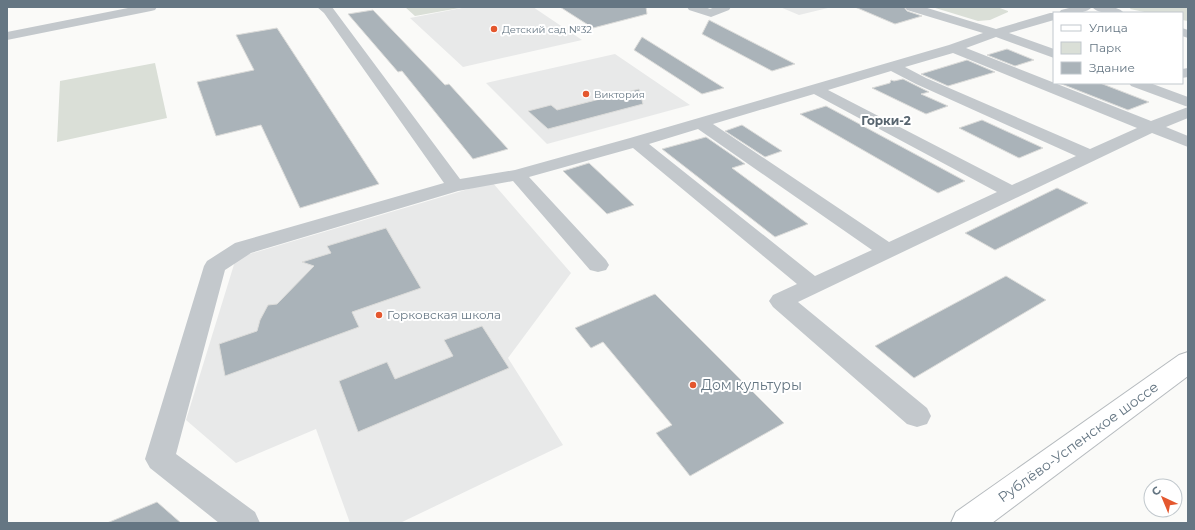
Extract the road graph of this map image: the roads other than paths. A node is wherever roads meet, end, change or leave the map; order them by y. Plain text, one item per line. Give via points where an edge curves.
1 (151, 7) edge
2 (323, 7) edge
3 (693, 7) edge
4 (725, 7) edge
5 (911, 7) edge
6 (1086, 7) edge
7 (1098, 7) edge
8 (1068, 12) edge
9 (1115, 12) edge
10 (1053, 16) edge
11 (996, 33) junction
12 (7, 36) edge
13 (954, 48) junction
14 (1053, 54) edge
15 (892, 66) junction
16 (1148, 85) edge
17 (815, 89) junction
18 (1188, 102) edge
19 (1188, 112) edge
20 (700, 123) junction
21 (1152, 127) junction
22 (636, 142) junction
23 (1188, 142) edge
24 (1090, 156) junction
25 (517, 175) junction
26 (455, 186) junction
27 (1012, 193) junction
28 (888, 251) junction
29 (598, 265) dead end
30 (814, 286) junction
31 (1188, 362) edge
32 (917, 416) dead end
33 (244, 523) edge
34 (967, 523) edge

1 - 12 street
2 - 26 street via 328,10
3 - 4 street via 711,13
5 - 11 street
6 - 8 street
7 - 9 street
10 - 11 street
11 - 13 street
11 - 14 street
13 - 15 street
13 - 21 street
15 - 17 street
15 - 24 street
16 - 18 street
17 - 20 street
17 - 27 street
19 - 21 street
20 - 22 street
20 - 28 street
21 - 23 street
21 - 24 street
22 - 25 street
22 - 30 street
24 - 27 street
25 - 26 street
25 - 29 street
26 - 33 street via 243,248 215,266 160,459
27 - 28 street
28 - 30 street
30 - 32 street via 781,301
31 - 34 main road, Рублёво-Успенское шоссе

